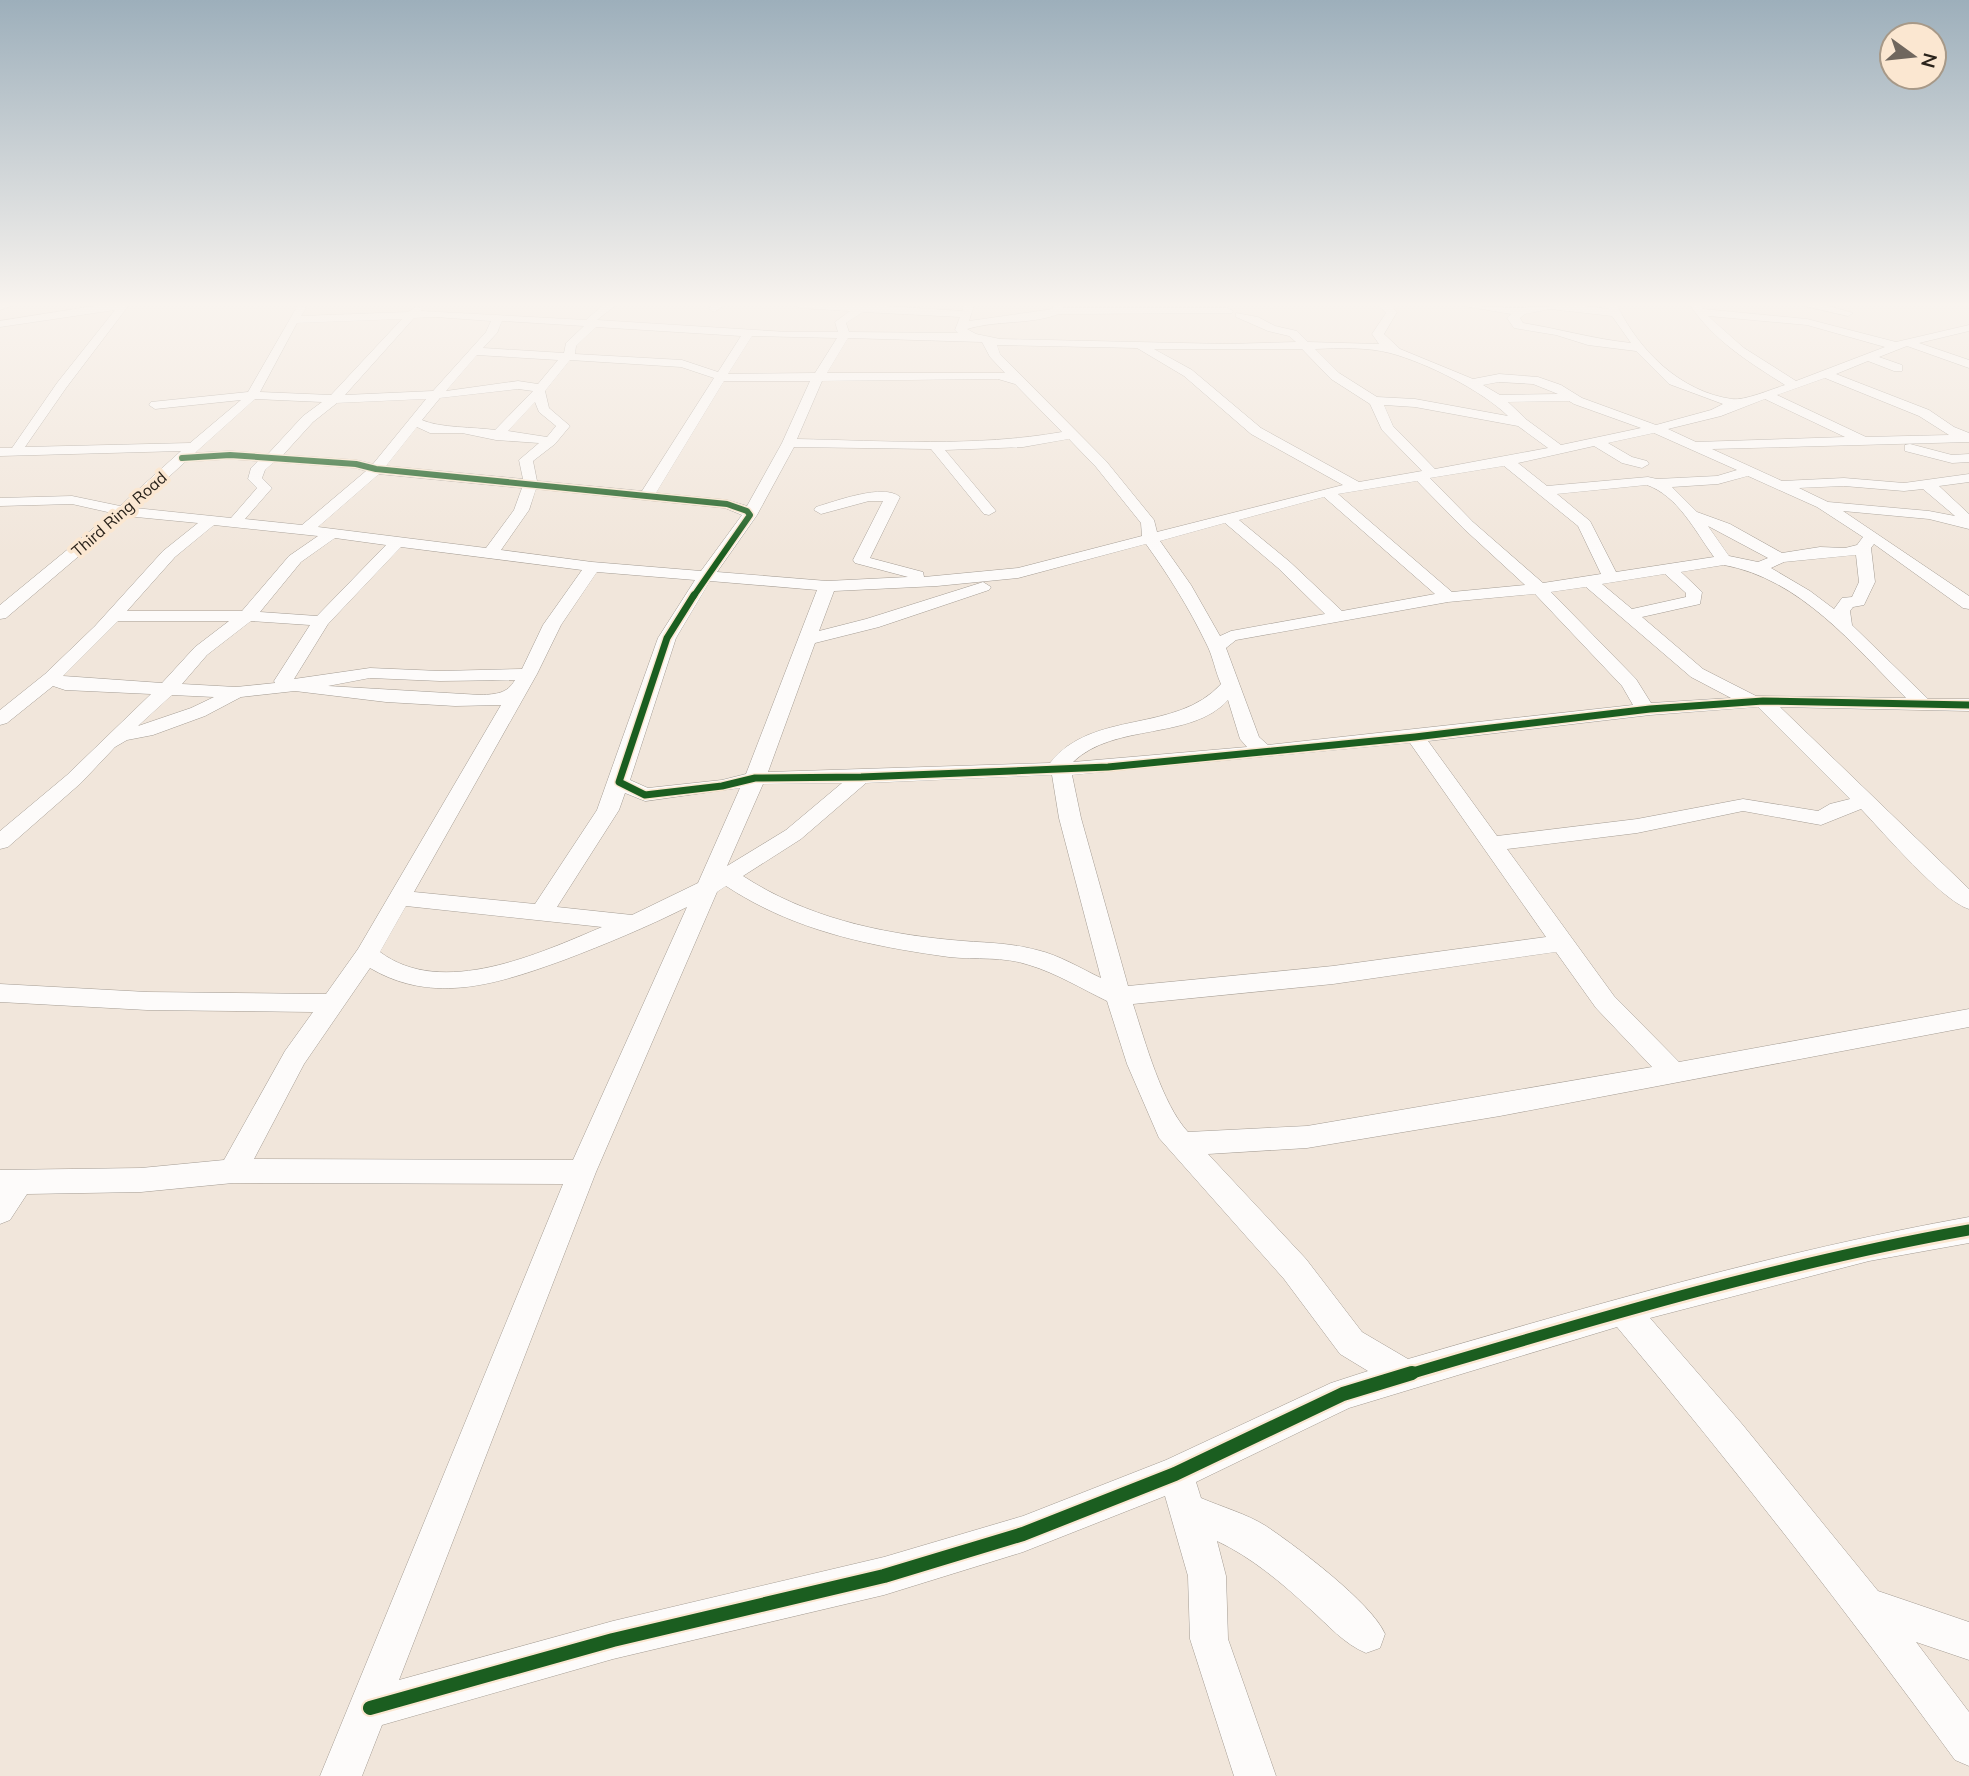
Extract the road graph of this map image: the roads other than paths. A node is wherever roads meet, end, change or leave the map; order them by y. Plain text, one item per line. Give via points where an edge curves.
1 (60, 388) edge
2 (257, 388) edge
3 (344, 388) edge
4 (442, 388) edge
5 (492, 388) edge
6 (531, 388) edge
7 (713, 388) edge
8 (813, 388) edge
9 (1025, 388) edge
10 (1205, 388) edge
11 (1354, 388) edge
12 (1480, 388) edge
13 (1557, 388) edge
14 (1691, 388) edge
15 (1789, 388) edge
16 (1859, 388) edge
17 (540, 390) junction
18 (436, 394) junction
19 (252, 395) junction
20 (1767, 395) junction
21 (1573, 397) junction
22 (334, 399) junction
23 (1497, 399) junction
24 (1374, 401) junction
25 (1734, 404) junction
26 (155, 405) dead end
27 (1820, 419) junction
28 (416, 422) junction
29 (1522, 423) junction
30 (1654, 429) junction
31 (1070, 435) junction
32 (496, 436) junction
33 (1969, 437) edge
34 (1890, 440) junction
35 (550, 441) junction
36 (1862, 441) junction
37 (1596, 442) junction
38 (789, 443) junction
39 (1818, 443) junction
40 (1693, 445) junction
41 (935, 446) junction
42 (1558, 449) junction
43 (16, 451) junction
44 (0, 452) edge
45 (187, 453) junction
46 (270, 458) junction
47 (1969, 458) edge
48 (1507, 461) junction
49 (1642, 464) dead end
50 (376, 469) junction
51 (1749, 471) junction
52 (1425, 474) junction
53 (1969, 478) edge
54 (1659, 483) junction
55 (530, 484) junction
56 (1779, 484) junction
57 (1927, 485) junction
58 (1356, 486) junction
59 (1544, 491) junction
60 (1327, 492) junction
61 (647, 495) junction
62 (0, 502) edge
63 (1822, 504) junction
64 (821, 510) dead end
65 (124, 511) junction
66 (989, 512) dead end
67 (750, 515) junction
68 (1691, 515) junction
69 (1228, 518) junction
70 (210, 521) junction
71 (234, 523) junction
72 (1969, 523) edge
73 (306, 530) junction
74 (332, 533) junction
75 (1150, 538) junction
76 (398, 541) junction
77 (1867, 542) junction
78 (490, 554) junction
79 (1780, 558) junction
80 (1724, 560) junction
81 (592, 567) junction
82 (1760, 567) junction
83 (1670, 570) junction
84 (1018, 573) junction
85 (705, 576) junction
86 (1609, 577) junction
87 (937, 581) junction
88 (1590, 582) junction
89 (827, 586) junction
90 (1539, 589) junction
91 (1448, 597) junction
92 (1969, 604) edge
93 (0, 614) edge
94 (1628, 615) junction
95 (116, 616) junction
96 (247, 616) junction
97 (1338, 617) junction
98 (321, 621) junction
99 (1844, 629) junction
100 (805, 639) junction
101 (1217, 647) junction
102 (58, 681) junction
103 (523, 684) junction
104 (1231, 685) junction
105 (289, 686) junction
106 (167, 689) junction
107 (237, 692) junction
108 (1757, 701) junction
109 (1923, 704) junction
110 (1969, 705) edge
111 (1650, 709) junction
112 (0, 719) edge
113 (1415, 737) junction
114 (108, 743) junction
115 (1262, 751) junction
116 (1062, 767) junction
117 (861, 777) junction
118 (755, 778) junction
119 (619, 782) junction
120 (1865, 802) junction
121 (0, 842) edge
122 (1490, 844) junction
123 (718, 881) junction
124 (398, 898) junction
125 (1969, 901) edge
126 (540, 914) junction
127 (636, 923) junction
128 (1562, 943) junction
129 (367, 954) junction
130 (0, 993) edge
131 (1118, 996) junction
132 (333, 1003) junction
133 (1969, 1018) edge
134 (1673, 1072) junction
135 (1182, 1144) junction
136 (233, 1171) junction
137 (583, 1172) junction
138 (9, 1182) edge
139 (0, 1210) edge
140 (1969, 1230) edge
141 (1623, 1311) junction
142 (1406, 1375) junction
143 (1175, 1474) junction
144 (1187, 1510) junction
145 (1866, 1606) junction
146 (1366, 1634) dead end
147 (1969, 1641) edge
148 (370, 1708) junction
149 (1969, 1746) edge
150 (341, 1776) edge
151 (1255, 1776) edge

1 - 43 street
2 - 19 street, Third Ring Road
3 - 22 street
4 - 18 street
5 - 18 street
6 - 17 street
7 - 61 street via 697,421
8 - 38 street
9 - 31 street
10 - 58 street via 1256,431
11 - 24 street
12 - 23 street
13 - 21 street
14 - 25 street
15 - 20 street
16 - 33 street
17 - 32 street
17 - 35 street via 543,409 563,426
18 - 22 street
18 - 28 street
19 - 22 street
19 - 26 street
19 - 45 street, Third Ring Road
20 - 25 street
20 - 27 street
21 - 23 street
21 - 30 street
22 - 46 street
23 - 29 street
24 - 29 street via 1415,403
24 - 52 street via 1387,426
25 - 30 street
27 - 36 street
27 - 39 street via 1806,427
28 - 32 street via 429,429
28 - 50 street
29 - 42 street
30 - 37 street
30 - 40 street
31 - 41 street via 1023,443
31 - 75 street via 1101,464 1149,523
32 - 35 street
33 - 34 street
34 - 36 street
34 - 47 street via 1952,459
35 - 55 street via 526,460
36 - 39 street
37 - 42 street
37 - 49 street
38 - 41 street
38 - 67 street
39 - 40 street
40 - 51 street
41 - 66 street
42 - 48 street
43 - 44 street
43 - 45 street
45 - 46 street
45 - 65 street, Third Ring Road
46 - 50 street
46 - 71 street via 258,468 255,480 265,488
48 - 52 street
48 - 59 street
50 - 55 street
50 - 73 street
51 - 54 street via 1718,480
51 - 56 street
52 - 58 street
52 - 90 street via 1468,525
53 - 57 street
54 - 59 street
54 - 68 street
55 - 61 street
55 - 78 street via 513,521
56 - 57 street
56 - 63 street
57 - 72 street
58 - 60 street
59 - 86 street via 1585,524
60 - 69 street
60 - 91 street
61 - 67 street via 727,504
62 - 65 street via 72,500
63 - 72 street
63 - 77 street
64 - 87 street via 867,497 893,497 861,560
65 - 70 street
65 - 93 street, Third Ring Road
67 - 85 street
68 - 79 street via 1725,527
68 - 80 street
69 - 75 street
69 - 97 street
70 - 71 street
70 - 95 street via 154,570
71 - 73 street
73 - 74 street
74 - 76 street
74 - 96 street via 295,559
75 - 84 street
75 - 101 street via 1183,584
76 - 78 street
76 - 98 street
77 - 79 street via 1845,553
77 - 92 street
77 - 99 street via 1867,582 1858,601 1848,602 1841,611
78 - 81 street
79 - 82 street
80 - 82 street
80 - 83 street
81 - 85 street
81 - 103 street via 552,625
82 - 99 street via 1820,606
83 - 86 street
83 - 94 street via 1694,592 1694,600
84 - 87 street
84 - 100 street via 864,627
85 - 89 street
85 - 119 street via 667,638
86 - 88 street
87 - 89 street
88 - 90 street
88 - 94 street
89 - 100 street
90 - 91 street
90 - 111 street
91 - 97 street
94 - 108 street via 1697,673
95 - 96 street
95 - 102 street
96 - 98 street
96 - 106 street via 201,652
97 - 101 street via 1231,636
98 - 105 street via 283,681
99 - 109 street
100 - 118 street
101 - 104 street
102 - 106 street
102 - 112 street via 29,694
103 - 105 street via 370,673
103 - 124 street
104 - 115 street via 1250,739
104 - 116 street via 1211,705 1194,712 1083,743 1067,754
105 - 107 street
106 - 107 street
106 - 114 street
107 - 114 street via 198,712
108 - 109 street
108 - 111 street
108 - 120 street
109 - 110 street
111 - 113 street
113 - 115 street
113 - 122 street
114 - 121 street via 74,779
115 - 116 street via 1108,767
116 - 117 street
116 - 131 street via 1070,818
117 - 118 street
117 - 123 street via 786,840
118 - 119 street via 645,795
118 - 123 street
119 - 126 street via 608,810
120 - 122 street via 1837,808 1821,818 1743,805 1637,826
120 - 125 street
122 - 128 street
123 - 127 street
123 - 131 street via 825,925 860,934 1037,958
123 - 137 street
124 - 126 street
124 - 129 street
126 - 127 street
127 - 129 street via 502,972 463,981 396,972 378,965
128 - 131 street via 1333,975
128 - 134 street via 1605,1002
129 - 132 street
130 - 132 street via 147,1001
131 - 135 street via 1140,1064 1169,1130
132 - 136 street via 294,1058
133 - 134 street
134 - 135 street via 1307,1137
135 - 142 street via 1295,1269 1351,1343
136 - 137 street
136 - 138 street via 141,1180
137 - 148 street
138 - 139 street
140 - 141 street via 1869,1248
141 - 142 street
141 - 145 street
142 - 143 street via 1343,1394
143 - 144 street
143 - 148 street via 1023,1534 896,1572 614,1640
144 - 146 street via 1251,1538
144 - 151 street via 1207,1576 1209,1639
145 - 147 street
145 - 149 street
148 - 150 street

